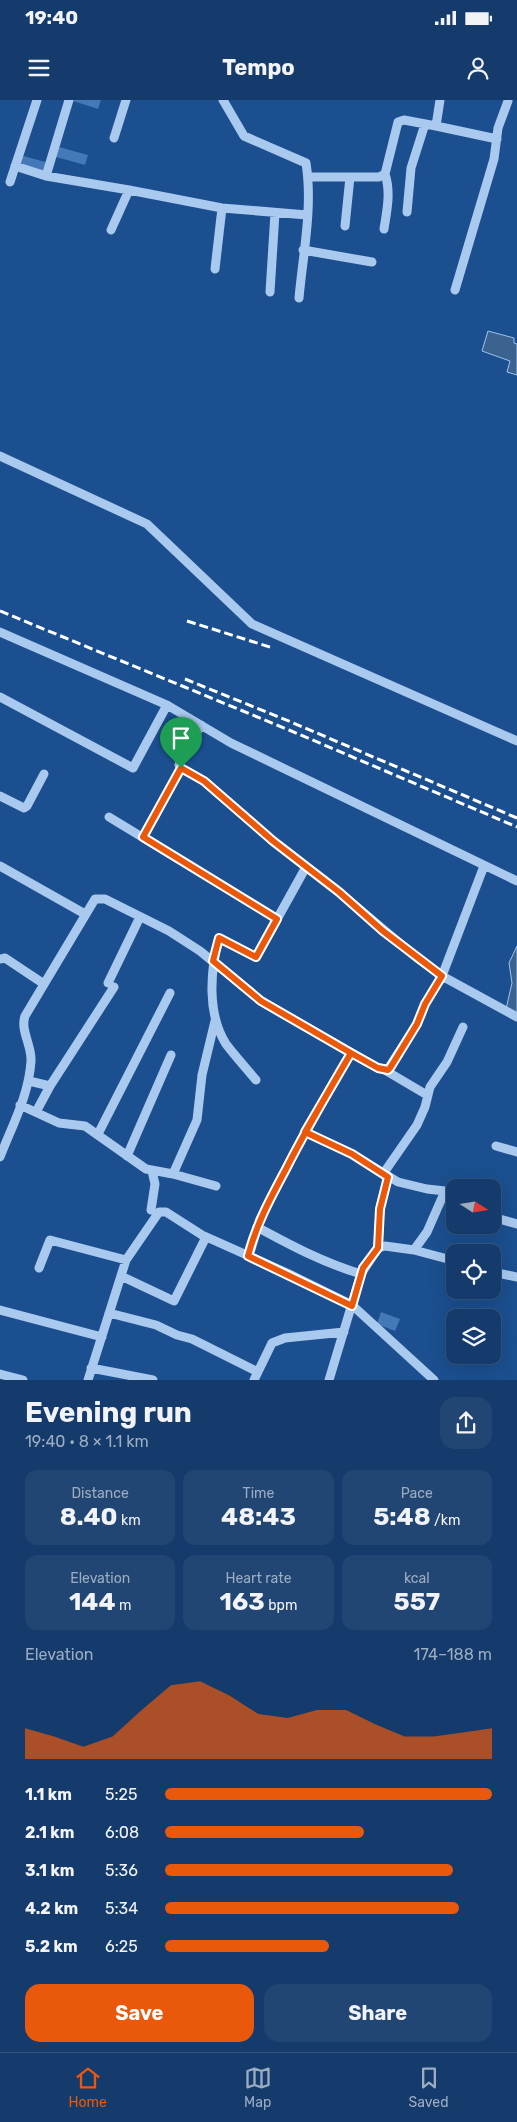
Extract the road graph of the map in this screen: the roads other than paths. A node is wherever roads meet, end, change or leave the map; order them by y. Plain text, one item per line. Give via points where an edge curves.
1 (36, 100) edge
2 (69, 100) edge
3 (126, 100) edge
4 (223, 100) edge
5 (440, 100) edge
6 (509, 101) edge
7 (425, 124) junction
8 (436, 126) junction
9 (114, 138) dead end
10 (496, 139) junction
11 (15, 166) junction
12 (385, 174) junction
13 (46, 176) junction
14 (308, 177) junction
15 (350, 177) junction
16 (10, 182) dead end
17 (129, 190) junction
18 (222, 208) junction
19 (407, 212) dead end
20 (275, 213) junction
21 (307, 215) junction
22 (345, 226) dead end
23 (384, 229) dead end
24 (111, 230) dead end
25 (303, 250) junction
26 (372, 262) dead end
27 (215, 269) dead end
28 (456, 290) dead end
29 (270, 292) dead end
30 (299, 298) dead end
31 (0, 456) edge
32 (0, 632) edge
33 (0, 697) edge
34 (167, 705) junction
35 (201, 725) junction
36 (517, 741) edge
37 (181, 768) junction
38 (44, 774) dead end
39 (0, 796) edge
40 (109, 817) dead end
41 (143, 837) junction
42 (0, 866) edge
43 (306, 866) junction
44 (484, 866) junction
45 (517, 880) edge
46 (86, 914) junction
47 (140, 916) junction
48 (277, 919) junction
49 (0, 959) edge
50 (213, 961) junction
51 (442, 976) junction
52 (44, 984) junction
53 (170, 993) dead end
54 (517, 1017) edge
55 (215, 1021) junction
56 (463, 1028) dead end
57 (351, 1053) junction
58 (171, 1055) dead end
59 (383, 1070) junction
60 (256, 1080) dead end
61 (29, 1081) junction
62 (50, 1086) junction
63 (427, 1095) junction
64 (20, 1105) junction
65 (36, 1112) junction
66 (305, 1132) junction
67 (98, 1134) junction
68 (496, 1146) dead end
69 (517, 1152) edge
70 (126, 1156) junction
71 (0, 1157) edge
72 (152, 1171) junction
73 (173, 1174) junction
74 (386, 1175) junction
75 (216, 1186) dead end
76 (445, 1191) joint
77 (151, 1210) dead end
78 (501, 1220) edge
79 (517, 1224) edge
80 (257, 1227) junction
81 (206, 1237) junction
82 (378, 1248) junction
83 (414, 1250) junction
84 (248, 1256) junction
85 (446, 1259) edge
86 (126, 1260) junction
87 (39, 1268) dead end
88 (501, 1273) edge
89 (361, 1274) junction
90 (121, 1276) junction
91 (517, 1276) edge
92 (352, 1306) junction
93 (0, 1310) edge
94 (109, 1313) junction
95 (344, 1332) junction
96 (102, 1336) junction
97 (92, 1368) junction
98 (0, 1374) edge
99 (256, 1376) edge
100 (23, 1380) edge
101 (88, 1380) edge
102 (152, 1380) edge
103 (329, 1380) edge
104 (434, 1380) edge

1 - 11 street
2 - 13 street
3 - 9 street
4 - 14 street via 244,136 306,163
5 - 8 street
6 - 10 street
7 - 8 street
7 - 12 street via 398,122
7 - 19 street via 411,168
8 - 10 street
10 - 28 street via 494,159
11 - 13 street
11 - 16 street
12 - 15 street
12 - 23 street via 389,197
13 - 17 street
14 - 15 street
14 - 21 street
15 - 22 street
17 - 18 street
17 - 24 street
18 - 20 street
18 - 27 street
20 - 21 street
20 - 29 street
21 - 25 street
25 - 26 street
25 - 30 street
31 - 36 street via 147,524 252,624
32 - 34 street
33 - 34 street via 133,768
34 - 35 street
35 - 37 street via 180,761
35 - 44 street via 231,743
37 - 41 street
37 - 43 street via 204,781
38 - 39 street via 24,808
40 - 41 street
41 - 48 street
42 - 46 street
43 - 48 street
43 - 51 street
44 - 45 street
44 - 51 street
46 - 47 street via 100,898
46 - 52 street
47 - 50 street
47 - 62 street via 111,985
48 - 50 street via 256,957 219,938
49 - 52 street via 5,958
50 - 55 street
50 - 57 street via 261,1001
51 - 54 street
51 - 59 street via 390,1068
52 - 61 street via 23,1021 31,1059
53 - 67 street
55 - 60 street via 226,1044
55 - 73 street via 202,1075 197,1120
56 - 63 street
57 - 59 street
57 - 66 street
58 - 70 street
59 - 63 street
61 - 62 street
61 - 64 street
62 - 65 street
63 - 74 street via 417,1124
64 - 65 street
64 - 71 street
65 - 67 street via 59,1123 85,1126
66 - 74 street via 352,1154
66 - 80 street
67 - 70 street
68 - 69 street
70 - 72 street via 140,1167
72 - 73 street
72 - 77 street via 155,1184
73 - 75 street
74 - 76 street via 398,1182
74 - 82 street
76 - 83 street via 427,1232
78 - 79 street
80 - 84 street
80 - 89 street via 301,1251
81 - 84 street
81 - 86 street via 166,1212 159,1212
81 - 90 street via 174,1301
82 - 83 street
82 - 89 street
83 - 85 street
84 - 92 street
86 - 87 street via 50,1240
86 - 90 street
88 - 91 street
89 - 92 street
90 - 94 street
92 - 95 street
92 - 104 street
93 - 96 street
94 - 96 street
94 - 99 street via 156,1325 198,1342
95 - 99 street via 285,1338 272,1343
95 - 103 street
96 - 97 street
97 - 101 street
97 - 102 street
98 - 100 street

